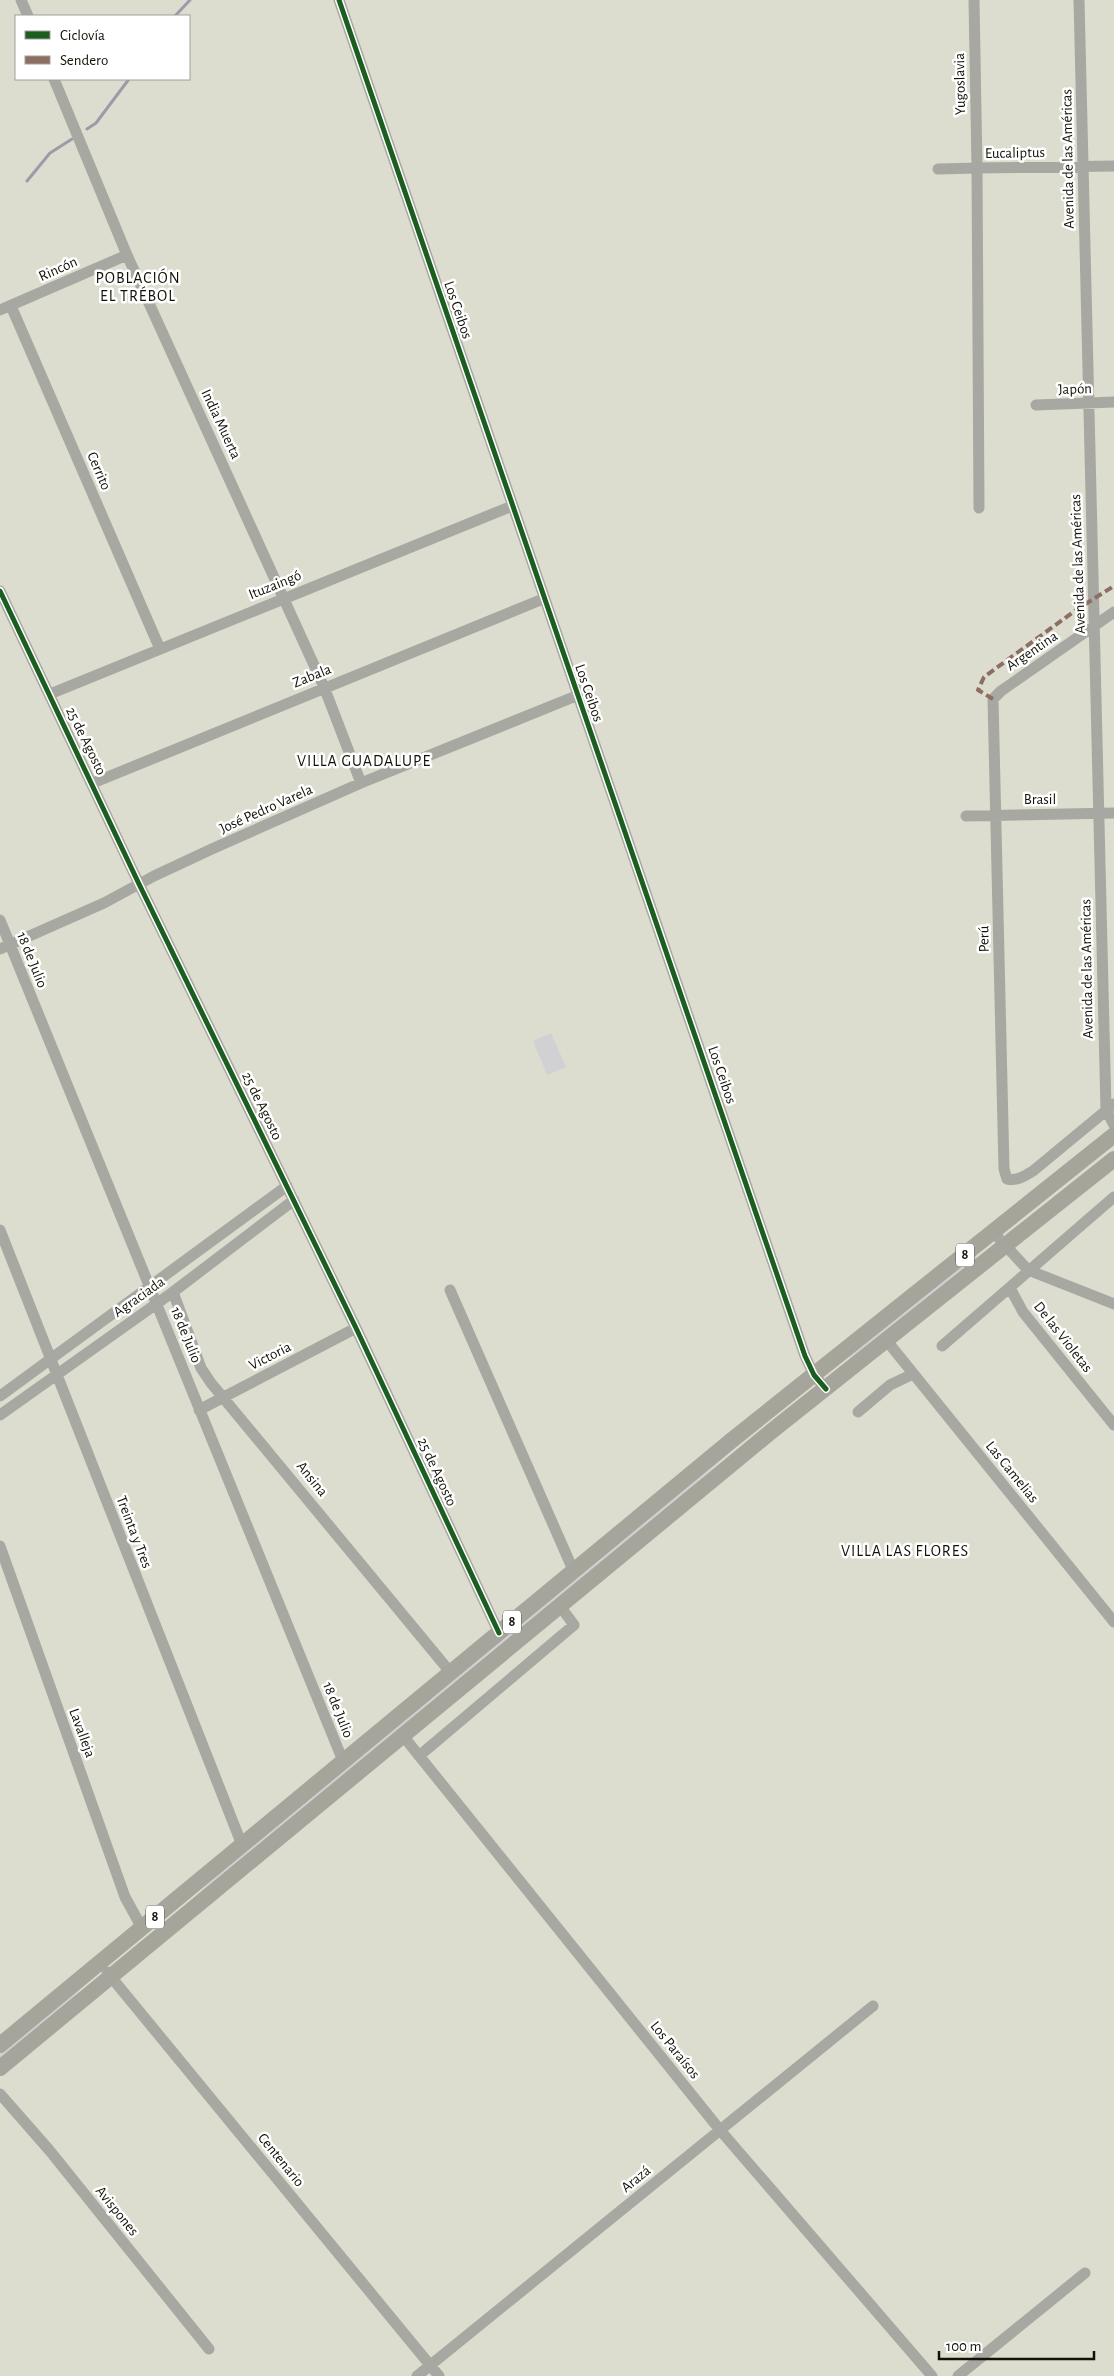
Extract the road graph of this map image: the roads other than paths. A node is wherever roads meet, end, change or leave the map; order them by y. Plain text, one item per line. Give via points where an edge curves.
1 (21, 0) edge
2 (339, 0) edge
3 (974, 0) edge
4 (1079, 0) edge
5 (28, 15) edge
6 (54, 80) edge
7 (1114, 166) edge
8 (1084, 167) junction
9 (977, 168) junction
10 (938, 169) dead end
11 (127, 255) junction
12 (11, 306) junction
13 (0, 310) edge
14 (1114, 402) edge
15 (1088, 404) junction
16 (1036, 405) dead end
17 (512, 506) junction
18 (979, 508) dead end
19 (0, 591) edge
20 (284, 598) junction
21 (543, 599) junction
22 (3, 605) edge
23 (1114, 612) edge
24 (1095, 626) junction
25 (160, 649) junction
26 (324, 687) junction
27 (50, 694) junction
28 (576, 696) junction
29 (993, 698) joint
30 (93, 783) junction
31 (361, 783) junction
32 (1114, 813) edge
33 (996, 814) junction
34 (1098, 814) junction
35 (966, 816) dead end
36 (139, 884) junction
37 (0, 920) edge
38 (5, 947) edge
39 (1110, 1107) edge
40 (1114, 1125) edge
41 (1114, 1135) edge
42 (1114, 1158) edge
43 (287, 1186) junction
44 (1114, 1197) edge
45 (294, 1200) junction
46 (0, 1230) edge
47 (993, 1232) junction
48 (1005, 1246) junction
49 (1028, 1270) junction
50 (150, 1287) junction
51 (1010, 1288) junction
52 (450, 1290) dead end
53 (173, 1292) junction
54 (157, 1303) junction
55 (1114, 1304) edge
56 (356, 1328) junction
57 (887, 1340) junction
58 (942, 1346) dead end
59 (51, 1360) junction
60 (914, 1374) junction
61 (57, 1375) junction
62 (814, 1375) junction
63 (826, 1389) junction
64 (0, 1396) edge
65 (224, 1397) junction
66 (199, 1410) junction
67 (858, 1412) dead end
68 (0, 1415) edge
69 (1114, 1425) edge
70 (0, 1546) edge
71 (574, 1572) junction
72 (560, 1606) junction
73 (1114, 1622) edge
74 (499, 1633) junction
75 (451, 1673) junction
76 (404, 1737) junction
77 (419, 1756) junction
78 (343, 1761) junction
79 (242, 1845) junction
80 (142, 1928) junction
81 (99, 1963) junction
82 (110, 1976) junction
83 (873, 2006) dead end
84 (0, 2044) edge
85 (0, 2068) edge
86 (0, 2094) edge
87 (720, 2130) junction
88 (1085, 2273) dead end
89 (209, 2349) dead end
90 (430, 2365) junction
91 (417, 2376) edge
92 (439, 2376) edge
93 (932, 2376) edge
94 (958, 2376) edge

1 - 5 street
2 - 17 street, Los Ceibos
3 - 9 street, Yugoslavia
4 - 8 street, Avenida de las Américas
6 - 11 street, India Muerta
7 - 8 street, Eucaliptus
8 - 9 street, Eucaliptus
8 - 15 street, Avenida de las Américas
9 - 10 street, Eucaliptus
9 - 18 street, Yugoslavia
11 - 12 street, Rincón
11 - 20 street, India Muerta
12 - 13 street, Rincón
12 - 25 street, Cerrito
14 - 15 street, Japón
15 - 16 street, Japón
15 - 24 street, Avenida de las Américas
17 - 20 street, Ituzaingó
17 - 21 street, Los Ceibos
19 - 22 street, 25 de Agosto
20 - 25 street, Ituzaingó
20 - 26 street, India Muerta
21 - 26 street, Zabala
21 - 28 street, Los Ceibos
22 - 27 street, 25 de Agosto
23 - 24 street, Argentina
24 - 29 street, Argentina
24 - 34 street, Avenida de las Américas
25 - 27 street, Ituzaingó
26 - 30 street, Zabala
26 - 31 street, India Muerta
27 - 30 street, 25 de Agosto
28 - 31 street, José Pedro Varela
28 - 62 street, Los Ceibos
29 - 33 street, Perú
30 - 36 street, 25 de Agosto
31 - 36 street, José Pedro Varela
32 - 34 street, Brasil
33 - 34 street, Brasil
33 - 35 street, Brasil
33 - 39 street, Perú via 1004,1169 1007,1179 1022,1178
34 - 39 street, Avenida de las Américas
36 - 38 street, José Pedro Varela
36 - 43 street, 25 de Agosto
37 - 38 street, 18 de Julio
38 - 50 street, 18 de Julio
39 - 40 street, Avenida de las Américas
41 - 47 highway, 8
42 - 48 highway, 8
43 - 45 street, 25 de Agosto
43 - 50 street, Agraciada
44 - 49 street
45 - 53 street, Agraciada
45 - 56 street, 25 de Agosto
46 - 59 street, Treinta y Tres
47 - 48 street
47 - 62 highway, 8
48 - 49 street
48 - 57 highway, 8
49 - 51 street
49 - 55 street
50 - 54 street, 18 de Julio
50 - 59 street, Agraciada
51 - 58 street
51 - 69 street, De las Violetas via 1024,1312
52 - 71 street
53 - 54 street, Agraciada
53 - 65 street, Ansina via 201,1368
54 - 61 street, Agraciada
54 - 66 street, 18 de Julio
56 - 65 street, Victoria
56 - 74 street, 25 de Agosto
57 - 60 street, Las Camelias
57 - 63 highway, 8
59 - 61 street, Treinta y Tres
59 - 64 street, Agraciada
60 - 67 street via 890,1386
60 - 73 street, Las Camelias
61 - 68 street, Agraciada
61 - 79 street, Treinta y Tres
62 - 63 street, Los Ceibos
62 - 71 highway, 8
63 - 72 highway, 8
65 - 66 street, Victoria
65 - 75 street, Ansina
66 - 78 street, 18 de Julio
70 - 80 street, Lavalleja via 125,1897
71 - 74 highway, 8
72 - 76 highway, 8
72 - 77 street via 574,1625
74 - 75 highway, 8
75 - 78 highway, 8
76 - 77 street, Los Paraísos
76 - 82 highway, 8
77 - 87 street, Los Paraísos
78 - 79 highway, 8
79 - 80 highway, 8
80 - 81 highway, 8
81 - 82 street, Centenario
81 - 84 highway, 8
82 - 85 highway, 8
82 - 90 street, Centenario
83 - 87 street, Arazá
86 - 89 street, Avispones via 50,2151
87 - 90 street, Arazá
87 - 93 street, Los Paraísos
88 - 94 street
90 - 91 street, Arazá
90 - 92 street, Centenario

